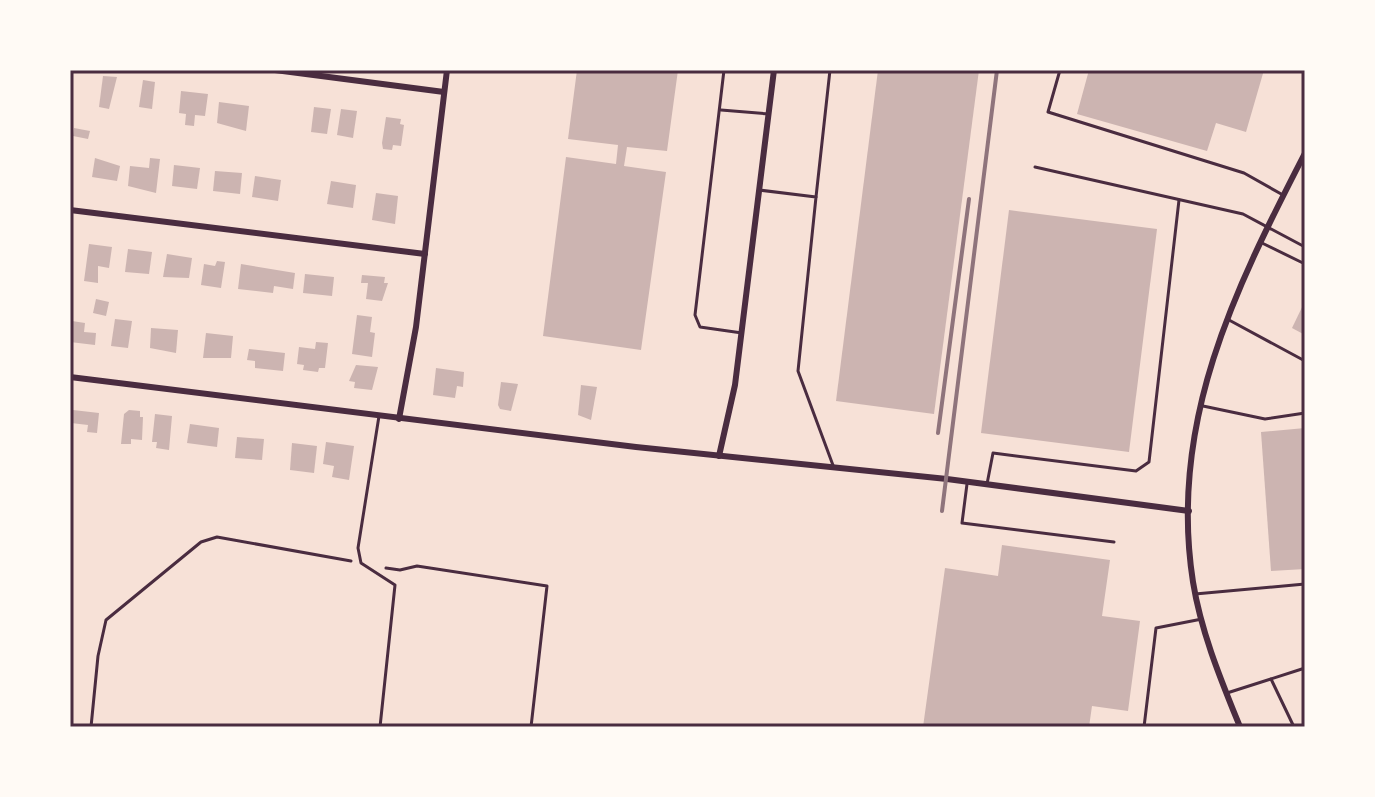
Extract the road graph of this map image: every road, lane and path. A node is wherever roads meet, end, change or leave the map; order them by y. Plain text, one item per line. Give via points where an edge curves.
1 (275, 70) edge
2 (447, 70) edge
3 (724, 70) edge
4 (774, 70) edge
5 (830, 70) edge
6 (1060, 70) edge
7 (444, 92) junction
8 (720, 110) junction
9 (769, 114) junction
10 (1305, 153) edge
11 (1035, 167) dead end
12 (759, 190) junction
13 (1283, 195) junction
14 (816, 197) junction
15 (1179, 200) junction
16 (70, 210) edge
17 (1267, 228) junction
18 (1260, 242) junction
19 (1304, 245) edge
20 (425, 254) junction
21 (1305, 264) edge
22 (1225, 318) junction
23 (742, 333) junction
24 (1305, 361) edge
25 (70, 377) edge
26 (1200, 405) junction
27 (1305, 413) edge
28 (379, 416) junction
29 (399, 419) junction
30 (719, 456) junction
31 (834, 468) junction
32 (968, 481) junction
33 (987, 484) junction
34 (1189, 511) junction
35 (1114, 542) dead end
36 (361, 563) junction
37 (1305, 584) edge
38 (1195, 594) junction
39 (1202, 619) junction
40 (1305, 668) edge
41 (1271, 679) junction
42 (1227, 693) junction
43 (91, 727) edge
44 (380, 727) edge
45 (531, 727) edge
46 (1144, 727) edge
47 (1240, 727) edge
48 (1294, 727) edge

1 - 7 street
2 - 7 street
3 - 8 lane
4 - 9 street
5 - 14 lane
6 - 13 lane via 1048,112 1244,173
7 - 20 street
8 - 9 lane
8 - 23 lane via 695,315 700,327
9 - 12 street
10 - 13 street
11 - 15 lane
12 - 14 lane
12 - 23 street
13 - 17 street
14 - 31 lane via 798,371
15 - 17 lane via 1243,214
15 - 33 lane via 1149,462 1136,471 993,453
16 - 20 street
17 - 18 street
17 - 19 lane
18 - 21 lane
18 - 22 street
20 - 29 street
22 - 24 lane
22 - 26 street
23 - 30 street
25 - 28 street
26 - 27 lane via 1265,419
26 - 34 street
28 - 29 street
28 - 36 lane via 358,548
29 - 30 street
30 - 31 street
31 - 32 street
32 - 33 street
32 - 35 lane via 962,523
33 - 34 street
34 - 38 street
36 - 43 path via 217,537 201,542 106,620
36 - 44 lane via 395,585
36 - 45 path via 547,586
37 - 38 lane
38 - 39 street
39 - 42 street
39 - 46 lane via 1156,628
40 - 41 lane
41 - 42 lane
41 - 48 lane
42 - 47 street

